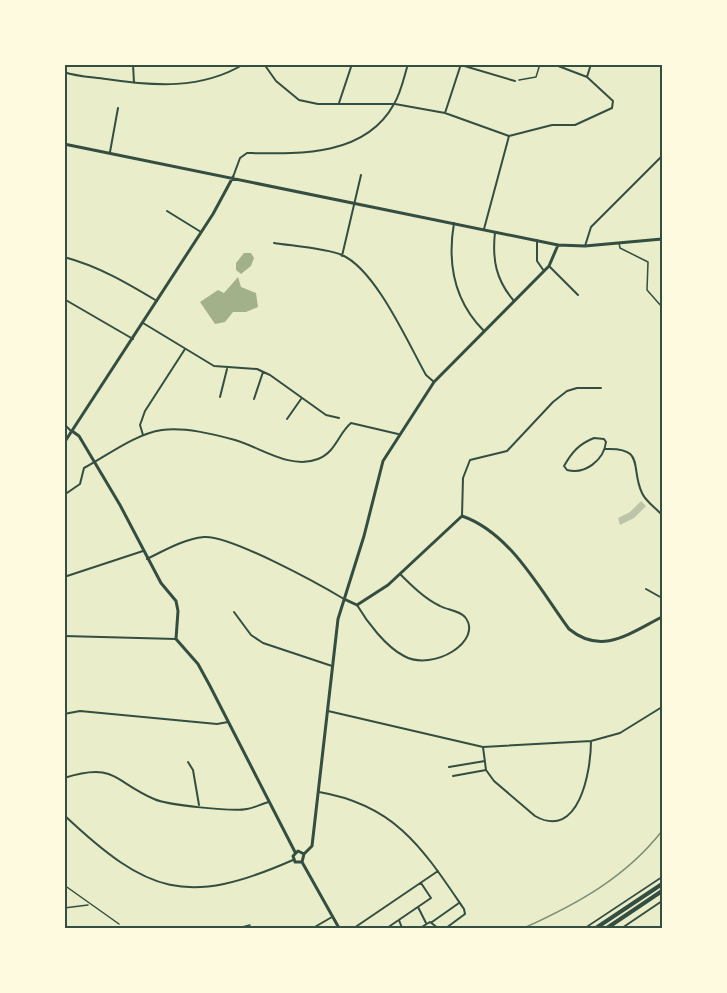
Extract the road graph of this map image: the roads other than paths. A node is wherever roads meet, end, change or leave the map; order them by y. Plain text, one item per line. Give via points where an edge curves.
1 (132, 64) edge
2 (244, 64) edge
3 (264, 64) edge
4 (352, 64) edge
5 (408, 64) edge
6 (553, 64) edge
7 (591, 64) edge
8 (461, 65) edge
9 (64, 72) edge
10 (587, 77) junction
11 (515, 81) road end
12 (134, 83) junction
13 (339, 103) junction
14 (395, 104) junction
15 (118, 108) dead end
16 (445, 113) junction
17 (509, 136) junction
18 (64, 144) edge
19 (110, 152) junction
20 (663, 156) edge
21 (361, 175) dead end
22 (233, 177) junction
23 (355, 202) junction
24 (167, 211) dead end
25 (454, 223) junction
26 (484, 230) junction
27 (201, 232) junction
28 (495, 232) junction
29 (663, 239) edge
30 (537, 240) junction
31 (274, 243) dead end
32 (619, 243) junction
33 (558, 246) junction
34 (585, 246) junction
35 (342, 256) junction
36 (64, 257) edge
37 (549, 266) junction
38 (544, 271) junction
39 (578, 295) dead end
40 (64, 298) edge
41 (157, 301) junction
42 (514, 301) junction
43 (663, 307) edge
44 (143, 323) junction
45 (484, 331) junction
46 (133, 339) junction
47 (185, 349) junction
48 (227, 369) junction
49 (263, 372) junction
50 (434, 382) junction
51 (601, 388) dead end
52 (220, 397) dead end
53 (302, 398) junction
54 (254, 399) dead end
55 (339, 418) dead end
56 (287, 419) dead end
57 (64, 424) edge
58 (72, 431) junction
59 (398, 434) junction
60 (143, 435) junction
61 (64, 442) edge
62 (605, 449) junction
63 (95, 462) junction
64 (64, 495) edge
65 (663, 514) edge
66 (462, 516) junction
67 (143, 551) junction
68 (147, 559) junction
69 (400, 574) junction
70 (64, 576) edge
71 (646, 589) dead end
72 (663, 598) edge
73 (344, 599) junction
74 (357, 605) junction
75 (234, 612) dead end
76 (663, 617) edge
77 (64, 636) edge
78 (176, 639) junction
79 (333, 666) junction
80 (663, 707) edge
81 (328, 711) junction
82 (64, 714) edge
83 (228, 722) junction
84 (591, 741) junction
85 (483, 747) junction
86 (485, 760) junction
87 (188, 762) dead end
88 (449, 767) dead end
89 (486, 770) junction
90 (453, 776) dead end
91 (64, 778) edge
92 (319, 792) junction
93 (269, 802) junction
94 (199, 805) junction
95 (64, 815) edge
96 (295, 852) junction
97 (304, 854) junction
98 (293, 860) junction
99 (302, 862) junction
100 (438, 871) junction
101 (421, 883) junction
102 (663, 884) edge
103 (64, 885) edge
104 (663, 891) edge
105 (459, 902) junction
106 (663, 902) edge
107 (418, 907) junction
108 (332, 918) junction
109 (399, 920) junction
110 (432, 922) junction
111 (119, 924) dead end
112 (427, 924) junction
113 (250, 925) dead end
114 (238, 928) edge
115 (313, 928) edge
116 (339, 928) edge
117 (354, 928) edge
118 (387, 928) edge
119 (402, 928) edge
120 (420, 928) edge
121 (438, 928) edge
122 (446, 928) edge
123 (596, 928) edge
124 (607, 928) edge
125 (622, 928) edge

1 - 12 street
2 - 12 street via 205,81 173,85
3 - 13 street via 288,94 299,100
4 - 13 street
5 - 14 street
6 - 10 street
7 - 10 street
8 - 11 street
8 - 16 street
9 - 12 street
10 - 17 street via 613,100 612,108 575,125 552,125
13 - 14 street
14 - 16 street
14 - 22 street via 381,121 347,145 309,153 247,153 240,158
15 - 19 street
16 - 17 street
17 - 26 street
18 - 19 street
19 - 22 street
20 - 34 street via 591,227
21 - 23 street
22 - 23 street
22 - 27 street
23 - 25 street
23 - 35 street
24 - 27 street
25 - 26 street
25 - 45 street via 451,250 455,283 467,310
26 - 28 street
27 - 41 street
28 - 30 street
28 - 42 street via 496,273
29 - 32 street
30 - 33 street
30 - 38 street via 537,261
31 - 35 street
32 - 34 street
32 - 43 lane via 620,248 648,261 647,290
33 - 34 street
33 - 37 street
35 - 50 street via 374,285 426,375
36 - 41 street via 114,276
37 - 38 street
37 - 39 street
38 - 42 street
40 - 46 street
41 - 44 street
42 - 45 street
44 - 46 street
44 - 47 street
45 - 50 street
46 - 58 street
47 - 48 street
47 - 60 street via 145,411 140,425
48 - 49 street
48 - 52 street
49 - 53 street
49 - 54 street
50 - 59 street
51 - 66 street via 567,391 507,451 470,460 463,478
53 - 55 street via 326,415
53 - 56 street
57 - 58 street
58 - 61 street
58 - 63 street
59 - 60 street via 351,423 328,454 305,462 290,461 236,441 174,429
59 - 73 street via 379,471
60 - 63 street
62 - 62 street via 585,469 571,471 564,466 580,444 587,441 604,439
62 - 65 street via 621,449 631,454 642,492
63 - 64 street via 84,468 81,484
63 - 67 street
66 - 69 street
66 - 76 street via 507,547 580,638 610,642
67 - 68 street
67 - 70 street
68 - 73 street via 192,540 213,537 303,574
68 - 78 street via 176,602
69 - 74 street
69 - 74 street via 430,600 467,620 466,637 447,656 429,661 404,657
71 - 72 street
73 - 74 street
73 - 79 street
75 - 79 street via 256,639
77 - 78 street
78 - 83 street via 198,664
79 - 81 street
80 - 84 street via 620,733
81 - 85 street
81 - 92 street
82 - 83 street via 80,711
83 - 93 street
84 - 85 street
84 - 89 street via 580,800 571,813 556,822 535,816
85 - 86 street
86 - 88 street
86 - 89 street
87 - 94 street
89 - 90 street
91 - 94 street via 86,771 106,772 154,799
92 - 97 street via 312,846
92 - 100 street via 365,804 392,820 414,839
93 - 94 street via 237,810
93 - 96 street
95 - 98 street via 133,871 162,884 208,888
96 - 97 street
96 - 98 street
97 - 99 street
98 - 99 street
99 - 108 street
100 - 101 street
100 - 105 street
101 - 107 street via 431,898
101 - 117 street
102 - 123 main road
103 - 111 lane
104 - 124 main road
105 - 110 street
105 - 122 street via 465,914
106 - 125 street
107 - 109 street
107 - 112 street
108 - 115 street
108 - 116 street
109 - 118 street
109 - 119 street
110 - 112 street
110 - 121 street
112 - 120 street
113 - 114 lane

